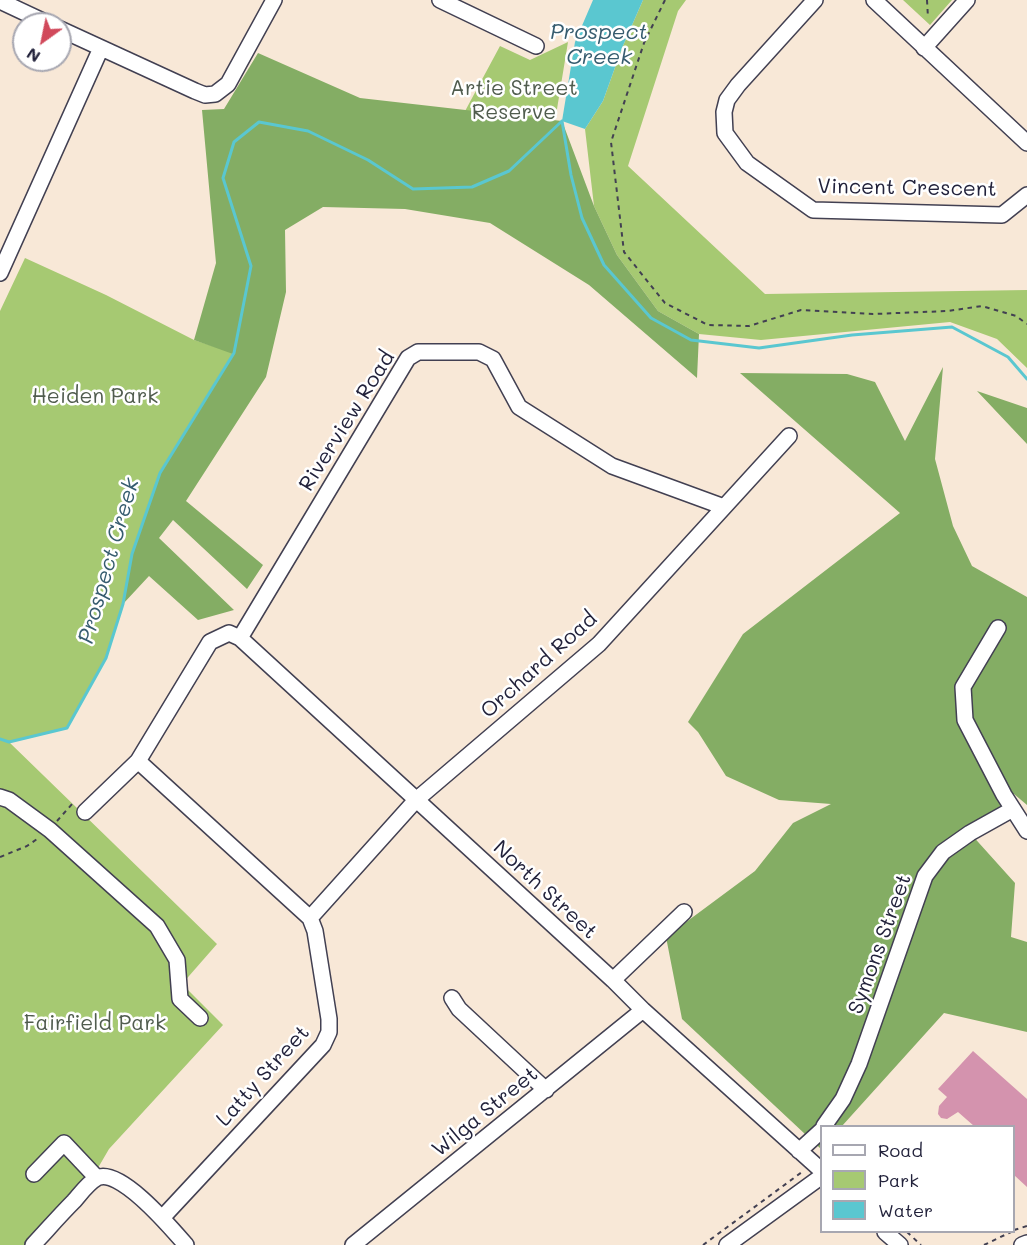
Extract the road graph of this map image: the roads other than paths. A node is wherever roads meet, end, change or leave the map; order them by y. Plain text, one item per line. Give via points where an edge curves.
1 (274, 0) edge
2 (440, 0) edge
3 (815, 0) edge
4 (874, 0) edge
5 (967, 0) edge
6 (3, 1) edge
7 (25, 12) edge
8 (72, 35) edge
9 (536, 46) dead end
10 (101, 48) junction
11 (924, 48) junction
12 (1027, 143) edge
13 (1027, 195) edge
14 (4, 255) edge
15 (0, 273) edge
16 (789, 436) dead end
17 (724, 507) junction
18 (998, 628) dead end
19 (240, 638) junction
20 (138, 761) junction
21 (0, 798) edge
22 (416, 800) junction
23 (79, 807) road end
24 (1013, 809) junction
25 (1027, 831) edge
26 (684, 912) dead end
27 (310, 918) junction
28 (613, 980) junction
29 (452, 998) dead end
30 (643, 1010) junction
31 (200, 1018) dead end
32 (546, 1090) junction
33 (825, 1125) edge
34 (820, 1131) edge
35 (799, 1151) junction
36 (820, 1172) edge
37 (34, 1174) dead end
38 (820, 1175) edge
39 (97, 1178) junction
40 (162, 1218) junction
41 (886, 1233) edge
42 (1027, 1243) edge
43 (33, 1245) edge
44 (186, 1245) edge
45 (353, 1245) edge
46 (727, 1245) edge
47 (900, 1245) edge
48 (1022, 1245) edge

1 - 10 street via 228,84 215,94 195,91
2 - 9 street
3 - 13 street, Vincent Crescent via 727,100 725,133 747,163 813,210 1002,215
4 - 11 street
5 - 11 street
6 - 7 street
8 - 10 street
10 - 14 street
11 - 12 street
14 - 15 street
16 - 17 street, Orchard Road
17 - 19 street, Riverview Road via 612,466 519,407 493,359 479,352 418,352 408,358
17 - 22 street, Orchard Road via 599,644
18 - 24 street via 963,687 964,709 965,720
19 - 20 street via 230,633 210,642
19 - 22 street, North Street
20 - 23 street
20 - 27 street
21 - 31 street via 9,800 50,830 157,926 177,960 180,999
22 - 27 street, Orchard Road
22 - 28 street, North Street
24 - 25 street
24 - 33 street, Symons Street via 943,852 925,876 859,1064 843,1100
26 - 28 street
27 - 40 street, Latty Street via 327,1005 326,1039
28 - 30 street, North Street
29 - 32 street
30 - 32 street, Wilga Street
30 - 35 street, North Street
32 - 45 street, Wilga Street
34 - 35 street, Symons Street
35 - 36 street, North Street
37 - 39 street via 64,1143
38 - 46 street
39 - 40 street via 111,1177 123,1184
39 - 43 street
40 - 44 street
41 - 47 street
42 - 48 street

